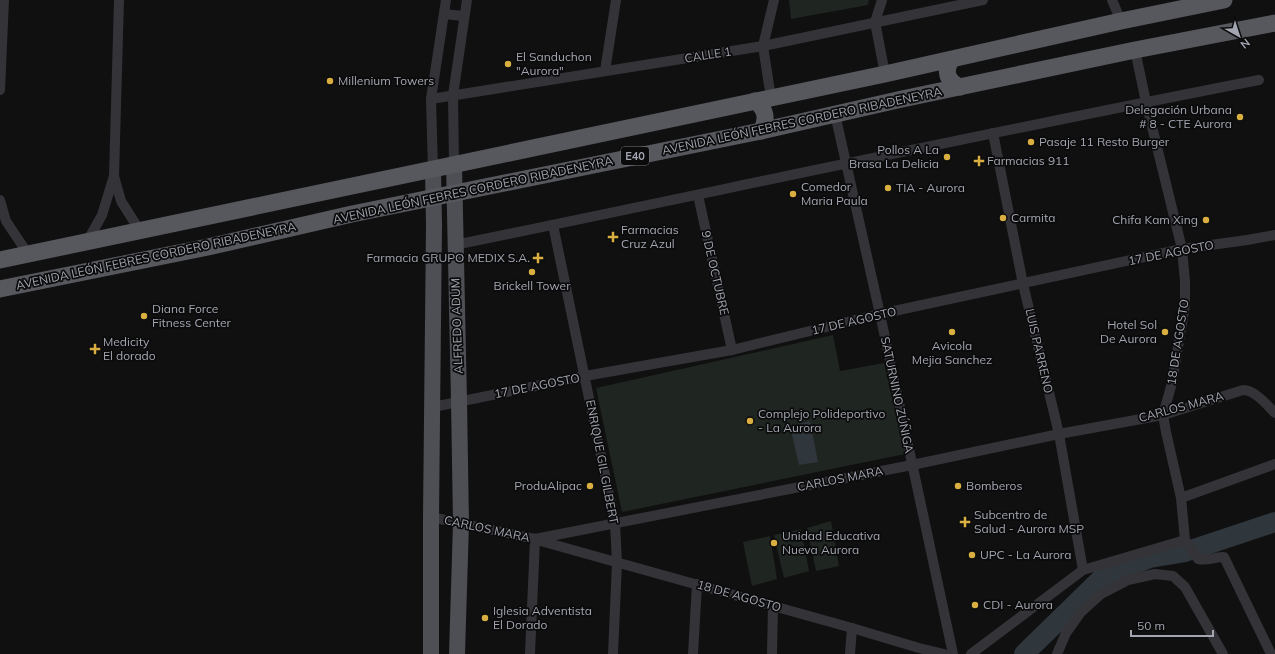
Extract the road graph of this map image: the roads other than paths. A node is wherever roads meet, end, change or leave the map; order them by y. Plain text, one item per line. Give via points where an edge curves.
1 (4, 0) edge
2 (119, 0) edge
3 (446, 0) edge
4 (467, 0) edge
5 (616, 0) edge
6 (774, 0) edge
7 (882, 0) edge
8 (983, 0) edge
9 (1112, 0) edge
10 (1224, 0) edge
11 (444, 14) junction
12 (464, 16) junction
13 (1120, 21) junction
14 (875, 22) junction
15 (1273, 23) edge
16 (763, 46) junction
17 (1135, 50) junction
18 (951, 60) junction
19 (605, 71) junction
20 (892, 72) junction
21 (1259, 80) dead end
22 (960, 87) junction
23 (0, 90) edge
24 (808, 90) junction
25 (453, 95) junction
26 (431, 99) junction
27 (902, 99) junction
28 (763, 100) junction
29 (1146, 102) junction
30 (835, 114) junction
31 (810, 119) junction
32 (761, 131) junction
33 (993, 133) junction
34 (846, 164) junction
35 (454, 165) junction
36 (433, 169) junction
37 (114, 176) junction
38 (454, 193) junction
39 (698, 196) junction
40 (434, 198) junction
41 (0, 200) edge
42 (553, 225) junction
43 (140, 231) junction
44 (1275, 235) edge
45 (87, 242) junction
46 (455, 245) junction
47 (1182, 249) junction
48 (28, 254) junction
49 (0, 260) edge
50 (1023, 284) junction
51 (0, 289) edge
52 (880, 314) junction
53 (732, 350) junction
54 (585, 376) junction
55 (459, 401) junction
56 (433, 407) junction
57 (1275, 413) edge
58 (1163, 414) junction
59 (1059, 434) junction
60 (1275, 464) edge
61 (912, 465) junction
62 (1181, 498) junction
63 (431, 517) junction
64 (461, 523) junction
65 (616, 523) junction
66 (535, 539) junction
67 (1185, 540) junction
68 (617, 563) junction
69 (1082, 570) junction
70 (696, 584) junction
71 (773, 606) junction
72 (852, 628) junction
73 (431, 654) edge
74 (457, 654) edge
75 (530, 654) edge
76 (613, 654) edge
77 (694, 654) edge
78 (772, 654) edge
79 (850, 654) edge
80 (944, 654) edge
81 (953, 654) edge
82 (971, 654) edge
83 (1057, 654) edge
84 (1224, 654) edge
85 (1271, 654) edge

1 - 23 street
2 - 37 street
3 - 11 street, ALFREDO ADUM
4 - 12 street, ALFREDO ADUM
5 - 19 street
6 - 16 street
7 - 14 street
8 - 14 street, CALLE 1
9 - 13 street
10 - 13 highway, E40
11 - 12 street
11 - 26 street, ALFREDO ADUM
12 - 25 street, ALFREDO ADUM
13 - 18 highway, E40
14 - 16 street, CALLE 1
14 - 20 street
15 - 17 highway, AVENIDA LEÓN FEBRES CORDERO RIBADENEYRA / E40
16 - 19 street, CALLE 1
16 - 28 street
17 - 22 highway, AVENIDA LEÓN FEBRES CORDERO RIBADENEYRA / E40
17 - 29 street, 18 DE AGOSTO
18 - 20 highway, E40
18 - 22 highway via 947,72 949,79
19 - 25 street, CALLE 1
20 - 24 highway, E40
20 - 27 highway via 905,74 909,80 910,87
21 - 29 street
22 - 27 highway, AVENIDA LEÓN FEBRES CORDERO RIBADENEYRA / E40
24 - 28 highway, E40
24 - 31 highway via 804,102 806,114
25 - 26 street, CALLE 1
25 - 35 street, ALFREDO ADUM
26 - 36 street, ALFREDO ADUM
27 - 30 highway, AVENIDA LEÓN FEBRES CORDERO RIBADENEYRA / E40
28 - 32 highway via 761,106 766,118
28 - 35 highway, E40
29 - 33 street
29 - 47 street, 18 DE AGOSTO
30 - 31 highway, AVENIDA LEÓN FEBRES CORDERO RIBADENEYRA / E40
30 - 34 street, SATURNINO ZÚÑIGA
31 - 32 highway, AVENIDA LEÓN FEBRES CORDERO RIBADENEYRA / E40
32 - 38 highway, AVENIDA LEÓN FEBRES CORDERO RIBADENEYRA / E40
33 - 34 street
33 - 50 street, LUIS PARRENO
34 - 39 street
34 - 52 street, SATURNINO ZÚÑIGA
35 - 36 highway, E40
35 - 38 main road, ALFREDO ADUM
36 - 40 main road, ALFREDO ADUM
36 - 43 highway, E40
37 - 43 street via 121,201
37 - 45 street via 102,215
38 - 40 highway, AVENIDA LEÓN FEBRES CORDERO RIBADENEYRA / E40
38 - 46 main road, ALFREDO ADUM
39 - 42 street
39 - 53 street, 9 DE OCTUBRE
40 - 51 highway, AVENIDA LEÓN FEBRES CORDERO RIBADENEYRA / E40
40 - 56 main road, ALFREDO ADUM
41 - 48 street via 6,221
42 - 46 street
42 - 54 street, ENRIQUE GIL GILBERT
43 - 45 highway, E40
44 - 47 street, 17 DE AGOSTO
45 - 48 highway, E40
46 - 55 main road, ALFREDO ADUM
47 - 50 street, 17 DE AGOSTO
47 - 58 street, 18 DE AGOSTO via 1186,305 1172,384
48 - 49 highway, E40
50 - 52 street, 17 DE AGOSTO
50 - 59 street, LUIS PARRENO
52 - 53 street, 17 DE AGOSTO
52 - 61 street, SATURNINO ZÚÑIGA
53 - 54 street, 17 DE AGOSTO
54 - 55 street, 17 DE AGOSTO
54 - 65 street, ENRIQUE GIL GILBERT
55 - 56 street, 17 DE AGOSTO
55 - 64 main road, ALFREDO ADUM
56 - 63 main road, ALFREDO ADUM
57 - 58 street, CARLOS MARA via 1252,392 1243,390
58 - 59 street, CARLOS MARA
58 - 62 street, 18 DE AGOSTO
59 - 61 street, CARLOS MARA
59 - 69 street, LUIS PARRENO
60 - 62 street
61 - 65 street, CARLOS MARA
61 - 81 street, SATURNINO ZÚÑIGA
62 - 67 street, 18 DE AGOSTO
63 - 64 street, CARLOS MARA
63 - 73 main road, ALFREDO ADUM
64 - 66 street, CARLOS MARA
64 - 74 main road, ALFREDO ADUM
65 - 66 street, CARLOS MARA
65 - 68 street, ENRIQUE GIL GILBERT
66 - 68 street, 18 DE AGOSTO
66 - 75 street
67 - 69 street
67 - 85 street via 1198,559 1204,561 1224,557
68 - 70 street, 18 DE AGOSTO
68 - 76 street, ENRIQUE GIL GILBERT
69 - 82 street
70 - 71 street, 18 DE AGOSTO
70 - 77 street
71 - 72 street, 18 DE AGOSTO
71 - 78 street
72 - 79 street
72 - 80 street, 18 DE AGOSTO
83 - 84 street via 1066,633 1081,612 1101,594 1128,580 1155,574 1173,576 1185,586

